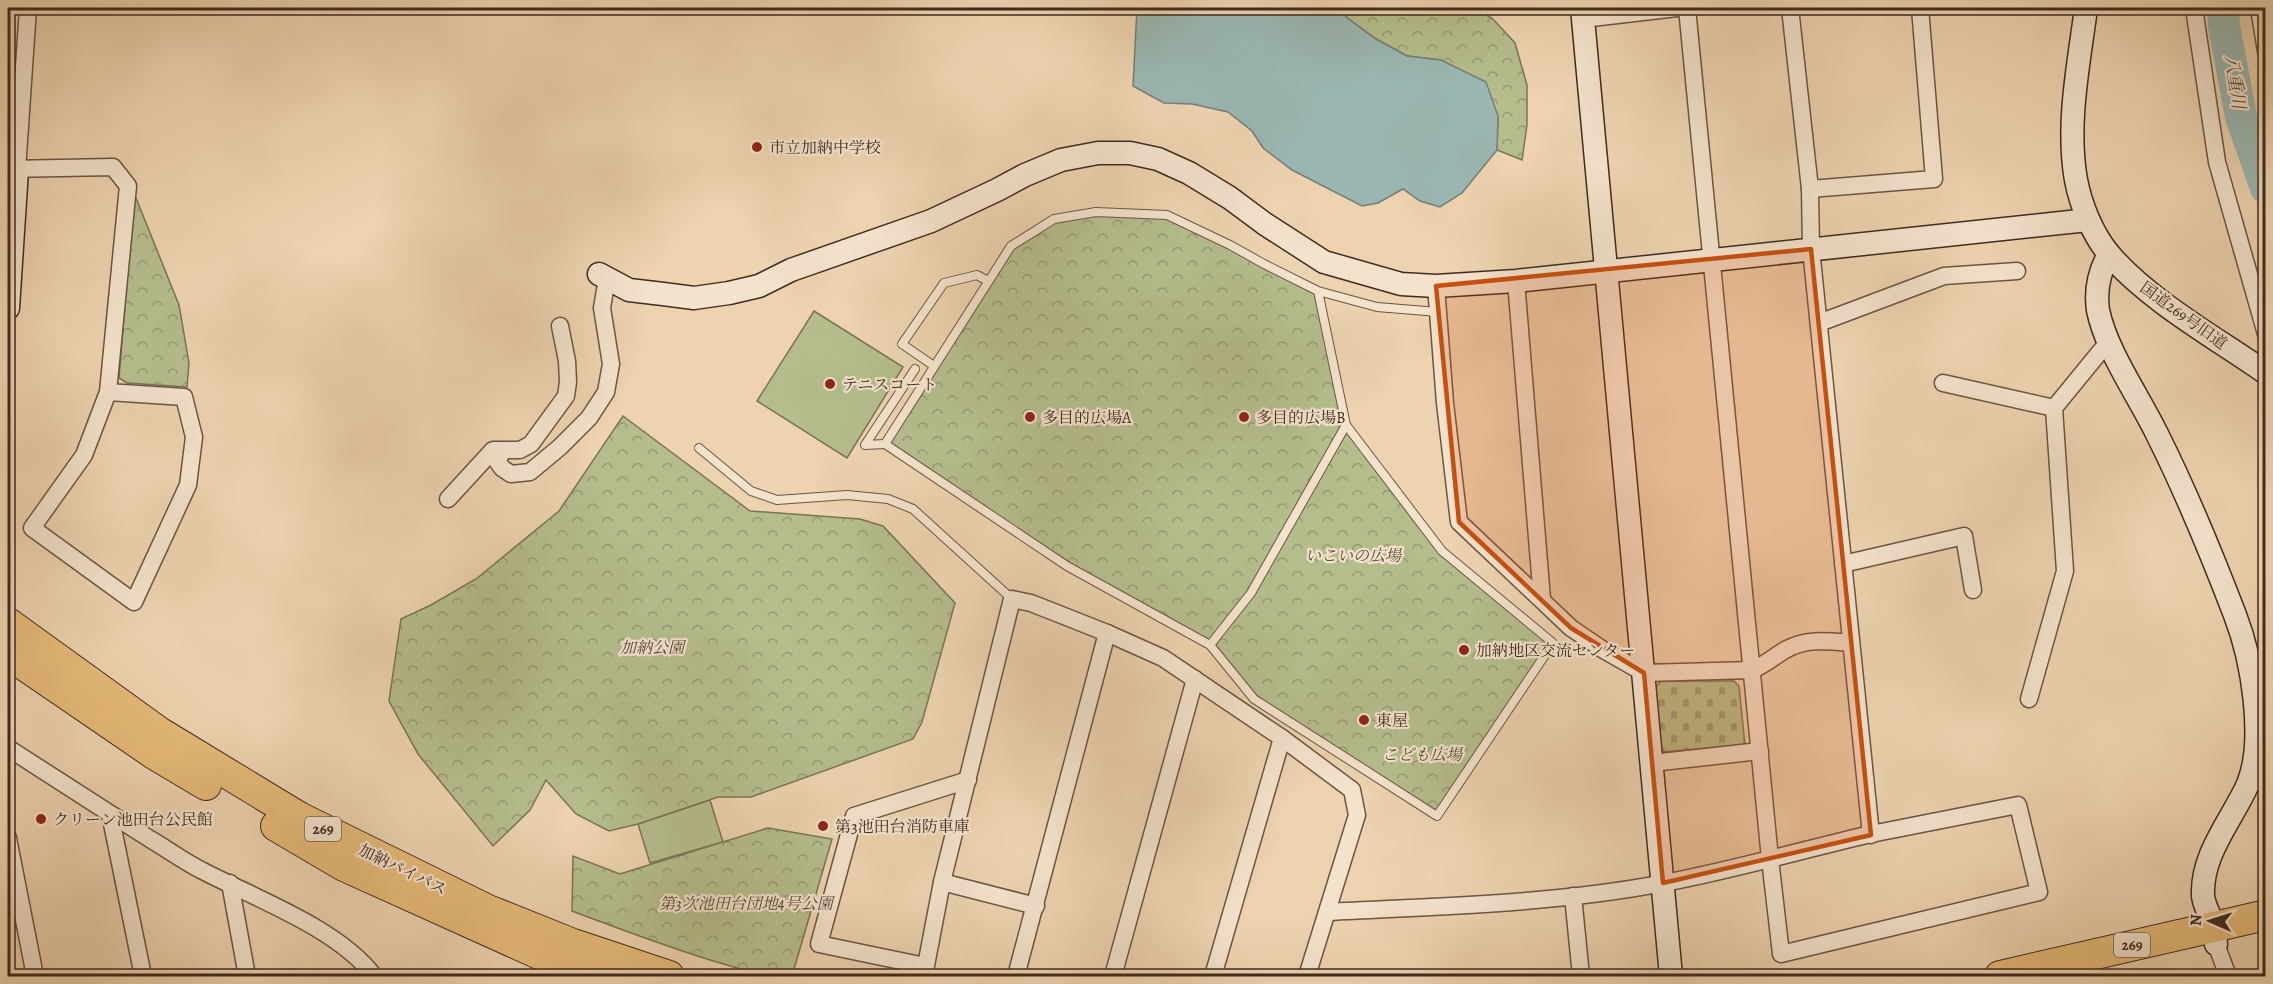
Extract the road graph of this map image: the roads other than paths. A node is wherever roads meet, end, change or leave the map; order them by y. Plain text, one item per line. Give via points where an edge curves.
1 (28, 8) edge
2 (1677, 8) edge
3 (1687, 8) edge
4 (1790, 8) edge
5 (1920, 8) edge
6 (2086, 8) edge
7 (2194, 8) edge
8 (2262, 11) edge
9 (1582, 13) edge
10 (2265, 51) edge
11 (12, 169) edge
12 (1809, 189) junction
13 (2088, 220) junction
14 (1811, 249) junction
15 (2109, 254) junction
16 (1711, 260) junction
17 (1606, 270) junction
18 (2017, 271) dead end
19 (603, 276) joint
20 (988, 281) junction
21 (1516, 281) junction
22 (1436, 286) junction
23 (1318, 291) junction
24 (8, 308) edge
25 (1438, 312) junction
26 (1819, 324) junction
27 (560, 326) dead end
28 (2265, 334) edge
29 (2108, 342) junction
30 (934, 366) junction
31 (915, 369) dead end
32 (2265, 373) edge
33 (1943, 383) dead end
34 (108, 392) junction
35 (2054, 408) junction
36 (883, 417) junction
37 (896, 425) junction
38 (1346, 425) junction
39 (885, 444) junction
40 (699, 447) dead end
41 (502, 451) junction
42 (448, 499) dead end
43 (1843, 564) junction
44 (1973, 590) dead end
45 (1012, 599) junction
46 (1542, 599) junction
47 (8, 623) edge
48 (1107, 633) junction
49 (1851, 643) junction
50 (1210, 645) junction
51 (8, 654) edge
52 (1752, 670) junction
53 (1644, 673) junction
54 (1195, 679) junction
55 (2029, 699) dead end
56 (1282, 738) junction
57 (8, 748) edge
58 (1760, 751) junction
59 (1652, 763) junction
60 (968, 780) junction
61 (110, 814) junction
62 (1870, 835) junction
63 (8, 838) edge
64 (1770, 859) junction
65 (11, 869) edge
66 (942, 882) junction
67 (230, 883) junction
68 (1663, 883) junction
69 (1574, 896) junction
70 (1036, 906) junction
71 (1329, 912) junction
72 (2265, 915) edge
73 (2265, 934) edge
74 (2215, 935) junction
75 (924, 971) edge
76 (35, 976) edge
77 (142, 976) edge
78 (247, 976) edge
79 (375, 976) edge
80 (599, 976) edge
81 (669, 976) edge
82 (1016, 976) edge
83 (1113, 976) edge
84 (1213, 976) edge
85 (1307, 976) edge
86 (1581, 976) edge
87 (1671, 976) edge
88 (2000, 976) edge
89 (2080, 976) edge
90 (2228, 976) edge

1 - 11 street
2 - 9 street
3 - 16 street
4 - 12 street
5 - 12 street via 1934,178
6 - 13 street, 国道269号旧道 via 2073,140 2076,181
7 - 28 street via 2217,162
8 - 10 street
9 - 17 street
11 - 24 street
11 - 34 street via 113,167 128,186
12 - 14 street
13 - 14 street
13 - 15 street, 国道269号旧道
14 - 16 street
14 - 26 street
15 - 29 street via 2098,272 2098,309
15 - 32 street, 国道269号旧道 via 2145,290
16 - 17 street
16 - 52 street
17 - 21 street
17 - 53 street
18 - 26 street via 1944,276
19 - 22 street via 629,290 694,298 759,286 791,270 931,221 1061,160 1098,153 1130,153 1158,159 1189,173 1324,262 1401,284
19 - 41 street via 602,308 612,363 606,392 589,418 530,472 511,474 502,468 497,461
20 - 23 lane via 1011,246 1054,219 1096,212 1167,215
20 - 30 lane
20 - 30 lane via 977,274 944,283 902,344
21 - 22 street
21 - 46 street
22 - 25 street
23 - 25 lane via 1377,307
23 - 38 lane
25 - 46 street via 1459,522
26 - 43 street
27 - 41 street via 567,361 566,396 531,444 520,450
29 - 35 street
29 - 74 street via 2171,463 2236,618 2249,664 2257,724 2256,759 2248,783 2212,849 2205,873 2203,897
30 - 37 lane
31 - 36 lane
33 - 35 street
34 - 34 street via 184,397 194,437 188,485 134,602 32,528 84,455
35 - 55 street via 2065,571
36 - 37 lane
36 - 39 lane via 865,445
37 - 39 lane
38 - 50 lane via 1251,593
38 - 50 lane via 1442,551 1553,643 1437,816 1254,699
39 - 50 lane via 1067,566
40 - 45 lane via 751,491 777,500 847,495 888,499 913,509
41 - 42 street via 493,450
43 - 44 street via 1964,536
43 - 49 street
45 - 48 street
45 - 60 street
46 - 53 street via 1571,628
47 - 81 highway, 加納バイパス / 269 via 159,732 299,818 488,910
48 - 54 street via 1163,658
48 - 70 street
49 - 52 street via 1800,643
49 - 62 street
51 - 80 highway, 加納バイパス / 269 via 153,754 344,866 548,958
52 - 53 street
52 - 58 street
53 - 59 street
54 - 56 street
54 - 83 street
56 - 71 street via 1352,790 1357,815
56 - 84 street
57 - 61 street
58 - 59 street
58 - 64 street
59 - 68 street
60 - 66 street
60 - 75 street via 854,816 819,944
61 - 67 street via 201,870
61 - 77 street
62 - 64 street
62 - 64 street via 2018,805 2039,892 1781,954
63 - 65 street
64 - 68 street
65 - 76 street
66 - 70 street
66 - 75 street
67 - 78 street
67 - 79 street via 323,933 364,962
68 - 69 street
68 - 87 street
69 - 71 street
69 - 86 street
70 - 82 street
71 - 85 street
72 - 74 highway, 269
73 - 74 highway, 269
74 - 88 highway, 269
74 - 89 highway, 269
74 - 90 street

